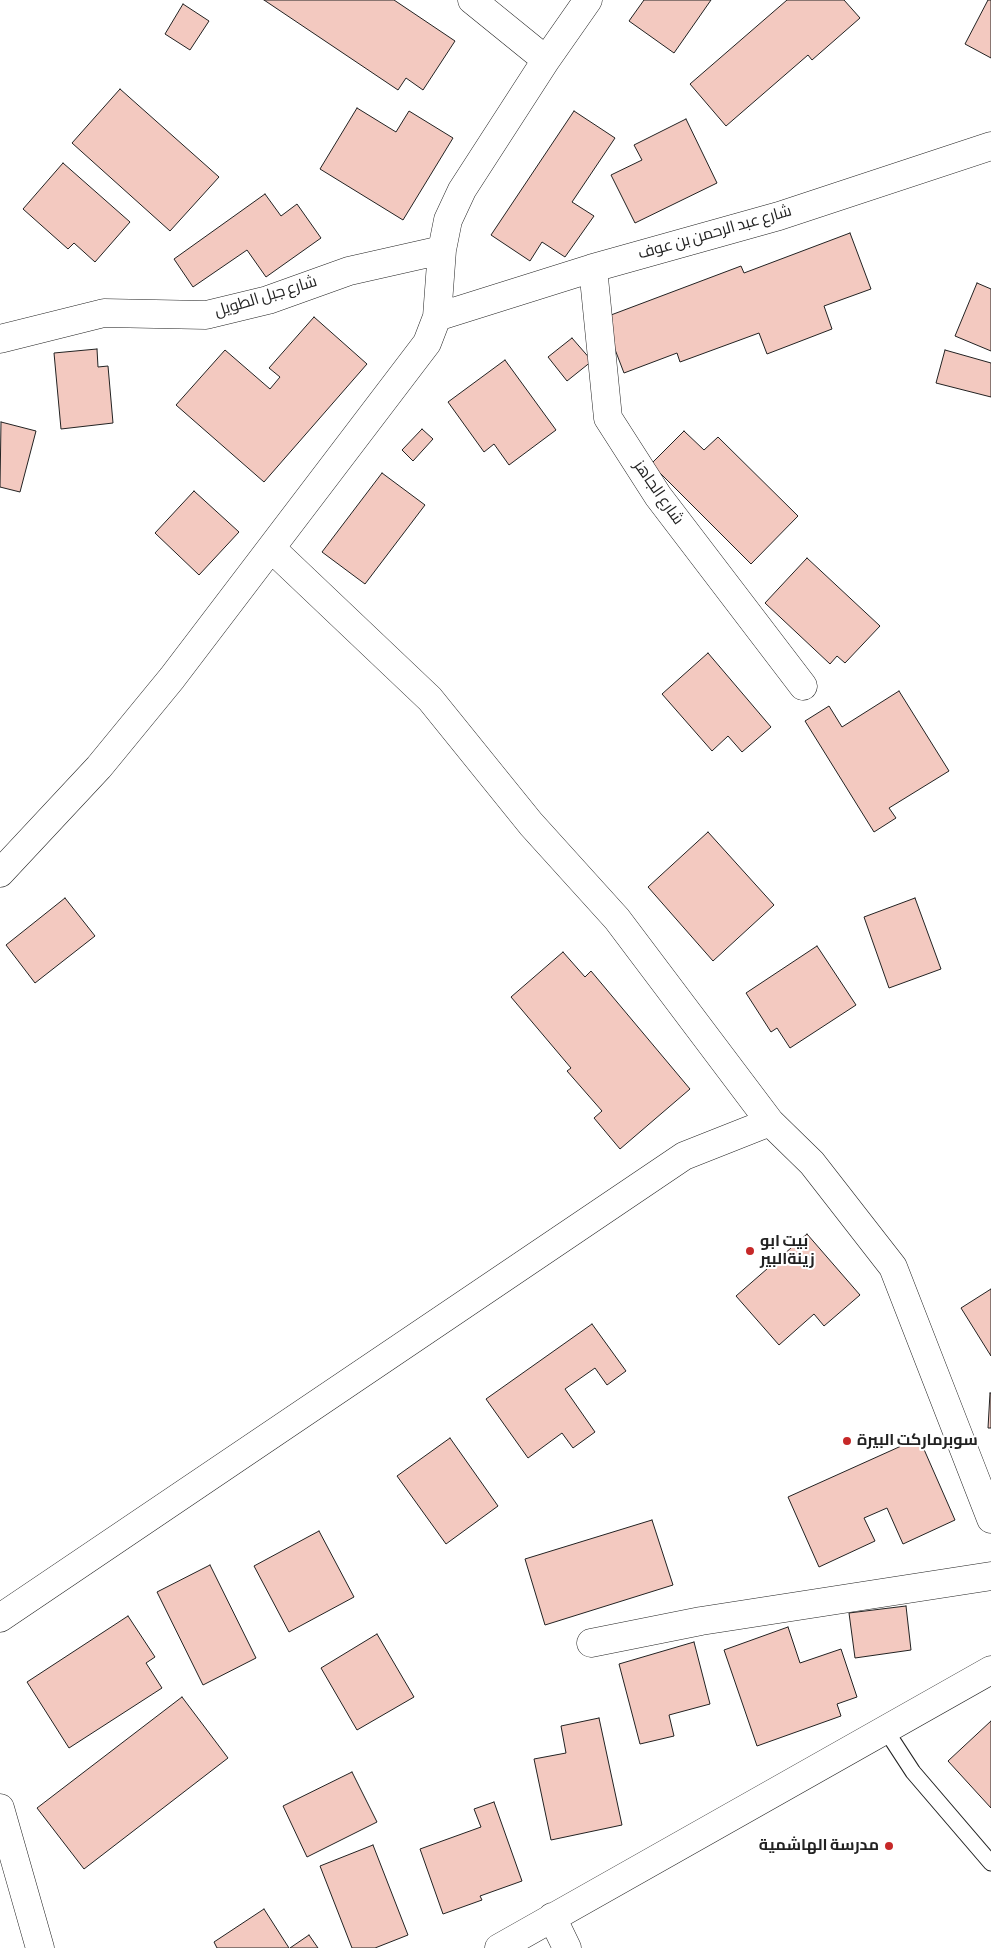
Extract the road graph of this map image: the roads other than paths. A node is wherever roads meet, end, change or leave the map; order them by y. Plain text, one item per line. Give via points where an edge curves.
1 (472, 0) edge
2 (588, 0) edge
3 (546, 60) junction
4 (991, 146) edge
5 (442, 250) junction
6 (593, 268) junction
7 (437, 317) junction
8 (0, 339) edge
9 (272, 548) junction
10 (803, 686) dead end
11 (0, 874) edge
12 (770, 1122) junction
13 (991, 1520) edge
14 (991, 1576) edge
15 (0, 1618) edge
16 (591, 1643) dead end
17 (991, 1670) edge
18 (885, 1729) junction
19 (0, 1808) edge
20 (991, 1863) edge
21 (552, 1917) junction
22 (40, 1948) edge
23 (499, 1948) edge
24 (567, 1948) edge

1 - 3 street
2 - 3 street
3 - 5 street via 462,190 448,220
4 - 6 street, شارع عبد الرحمن بن عوف via 779,216
5 - 7 street
5 - 8 street, شارع جبل الطويل via 349,272 268,300 206,315 104,313
6 - 7 street, شارع عبد الرحمن بن عوف
6 - 10 street, شارع الجاهز via 608,418 658,496
7 - 9 street via 426,343
9 - 11 street via 99,767
9 - 12 street via 430,699 531,824 617,920
12 - 13 street via 812,1164 893,1267
12 - 15 street via 684,1156
14 - 16 street via 702,1621
17 - 18 street
18 - 20 lane via 913,1772
18 - 21 street
19 - 22 street
21 - 23 street
21 - 24 street

